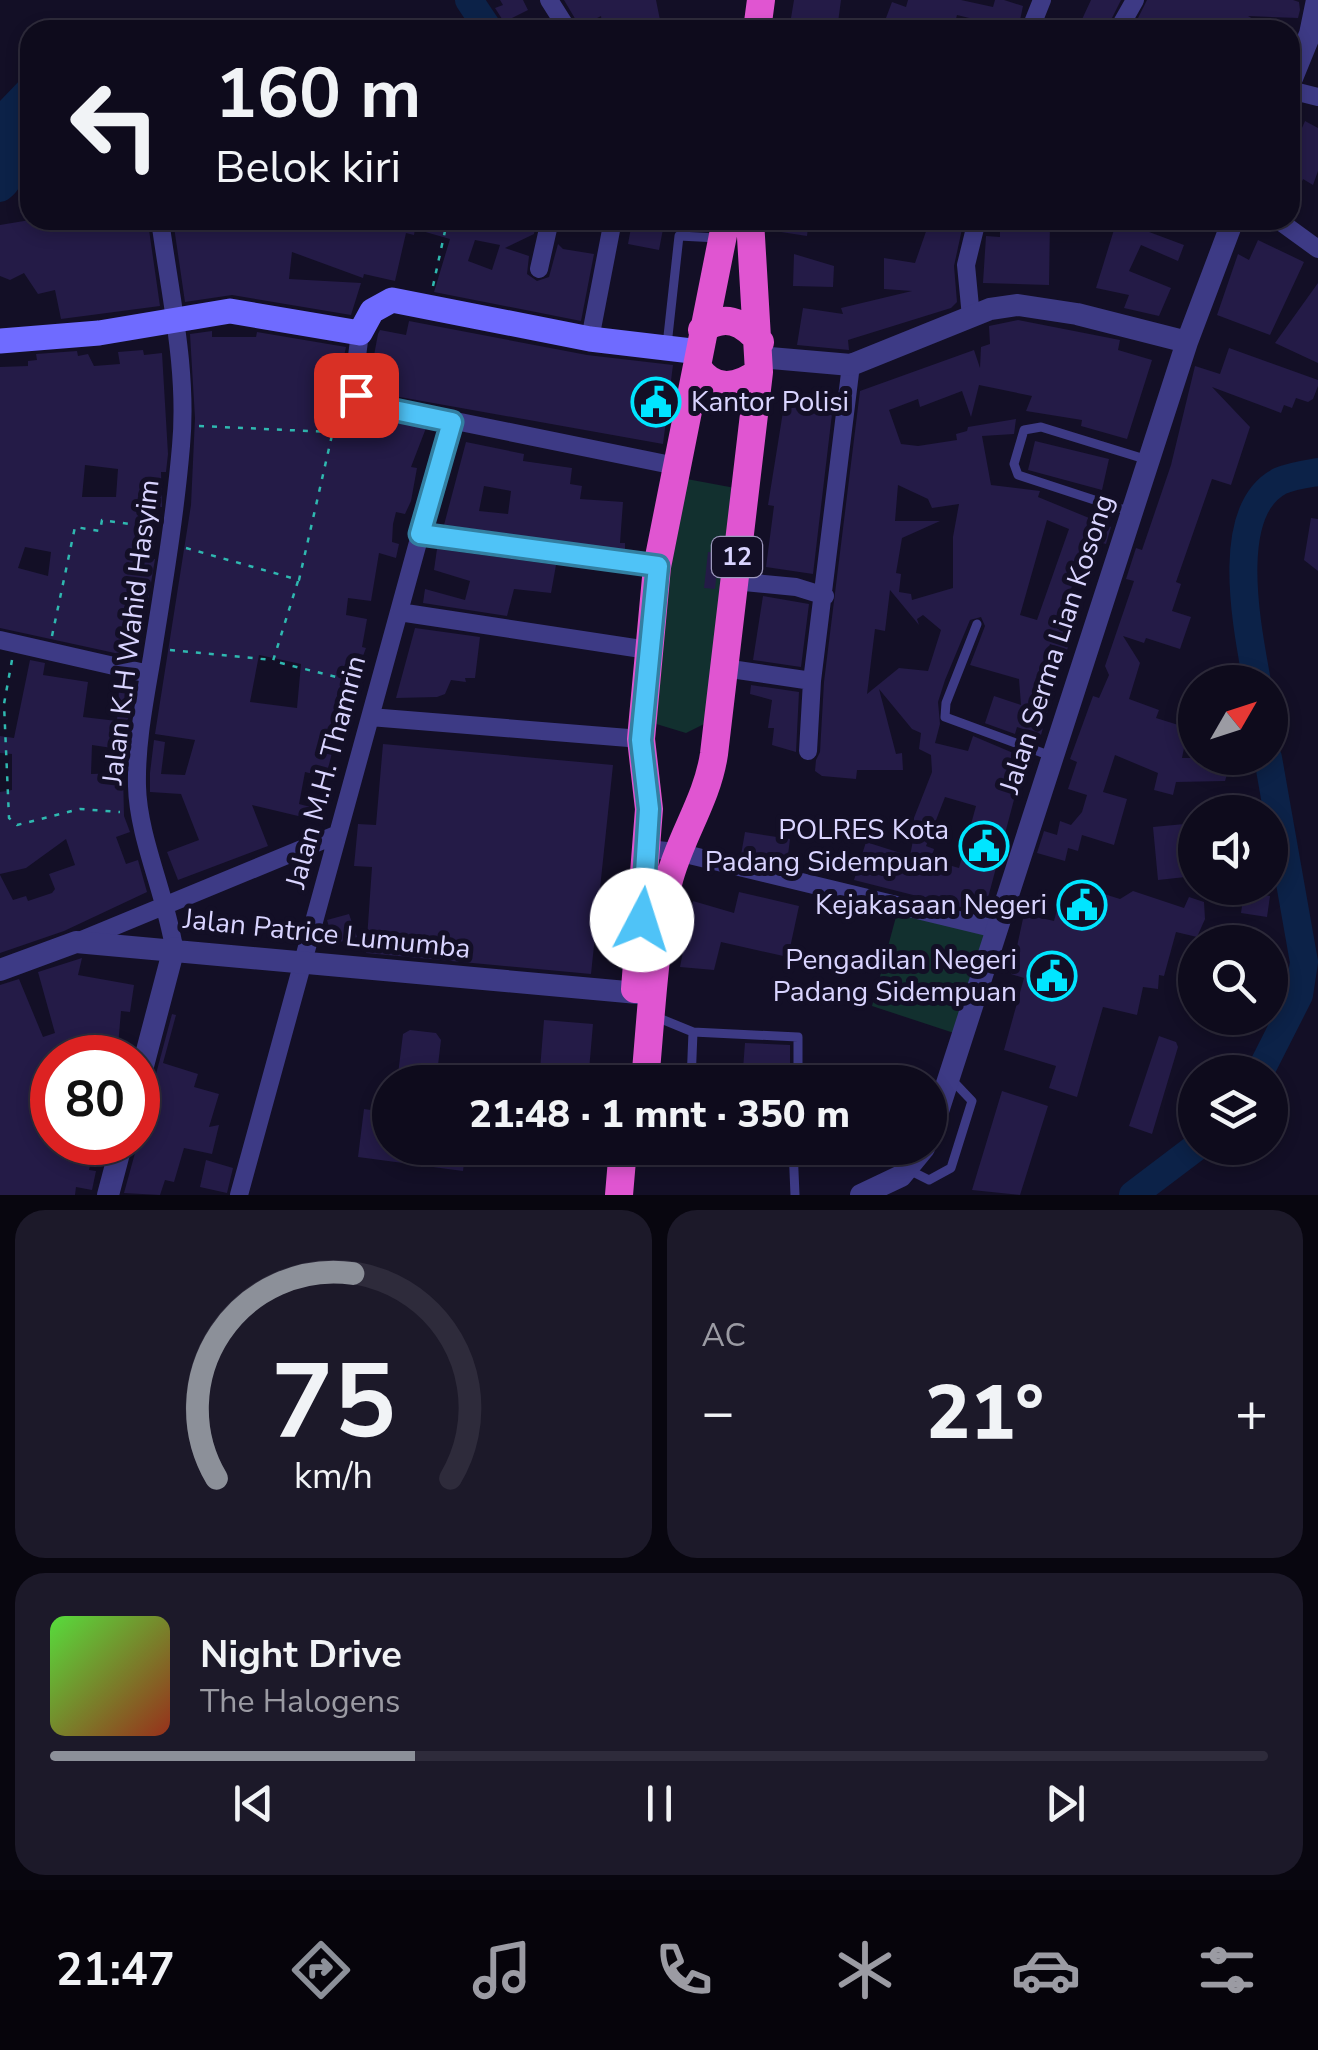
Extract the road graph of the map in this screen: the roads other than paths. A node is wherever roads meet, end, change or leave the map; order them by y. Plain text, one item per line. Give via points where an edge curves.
1 (1317, 0) edge
2 (1300, 60) edge
3 (161, 230) edge
4 (548, 230) edge
5 (611, 230) edge
6 (724, 230) edge
7 (751, 230) edge
8 (975, 230) edge
9 (1230, 230) edge
10 (1292, 230) edge
11 (1318, 248) edge
12 (540, 269) dead end
13 (970, 317) junction
14 (172, 320) junction
15 (360, 333) junction
16 (590, 339) junction
17 (0, 341) edge
18 (1187, 342) junction
19 (666, 348) junction
20 (700, 350) junction
21 (759, 357) junction
22 (851, 365) junction
23 (452, 422) junction
24 (1148, 460) junction
25 (676, 466) junction
26 (1131, 512) junction
27 (420, 534) junction
28 (658, 566) junction
29 (734, 581) junction
30 (825, 596) junction
31 (399, 612) junction
32 (977, 624) dead end
33 (8, 642) edge
34 (648, 650) junction
35 (724, 668) junction
36 (150, 674) junction
37 (812, 681) junction
38 (370, 717) junction
39 (641, 740) junction
40 (808, 751) dead end
41 (1051, 756) junction
42 (649, 809) junction
43 (694, 818) junction
44 (338, 834) junction
45 (647, 849) junction
46 (677, 852) junction
47 (166, 901) junction
48 (996, 930) junction
49 (76, 942) junction
50 (174, 948) junction
51 (303, 965) junction
52 (0, 970) edge
53 (646, 1001) junction
54 (693, 1032) junction
55 (151, 1035) edge
56 (632, 1065) edge
57 (646, 1065) edge
58 (692, 1065) edge
59 (798, 1065) edge
60 (950, 1078) junction
61 (947, 1087) edge
62 (116, 1165) edge
63 (629, 1165) edge
64 (635, 1165) edge
65 (794, 1165) edge
66 (912, 1165) edge
67 (909, 1170) junction
68 (108, 1195) edge
69 (240, 1195) edge
70 (619, 1195) edge
71 (636, 1195) edge
72 (795, 1195) edge
73 (862, 1195) edge

1 - 2 street
3 - 14 street, Jalan K.H Wahid Hasyim
4 - 12 street
5 - 16 street
6 - 19 lane via 679,236
6 - 20 highway, 12
7 - 21 highway, 12
8 - 13 street via 966,265
9 - 18 street, Jalan Serma Lian Kosong
10 - 11 street
13 - 18 street via 1005,305 1030,306
13 - 22 street
14 - 15 main road via 244,312
14 - 17 main road
14 - 36 street, Jalan K.H Wahid Hasyim via 182,354 182,426
15 - 16 main road via 372,311 388,301
15 - 23 street via 354,387 362,402
16 - 19 main road
18 - 24 street, Jalan Serma Lian Kosong
19 - 20 main road
20 - 21 highway via 710,381 725,386 740,384
20 - 21 highway via 712,323 732,321 746,327
20 - 25 highway, 12
21 - 22 street
21 - 29 highway, 12
22 - 30 street
23 - 25 street
23 - 27 street, Jalan M.H. Thamrin
24 - 26 street, Jalan Serma Lian Kosong
24 - 26 lane via 1041,427 1024,430 1014,464 1018,475
25 - 28 highway, 12
26 - 41 street, Jalan Serma Lian Kosong
27 - 28 street
27 - 31 street, Jalan M.H. Thamrin
28 - 34 highway, 12
29 - 30 street
29 - 35 highway, 12
30 - 37 street
31 - 34 street
31 - 38 street, Jalan M.H. Thamrin
32 - 41 lane via 945,717
33 - 36 street
34 - 39 highway, 12
35 - 37 street
35 - 43 highway, 12 via 711,772
36 - 47 street, Jalan K.H Wahid Hasyim via 137,807
37 - 40 street
38 - 39 street
38 - 44 street, Jalan M.H. Thamrin
39 - 42 highway, 12
41 - 48 street, Jalan Serma Lian Kosong
42 - 43 highway
42 - 45 highway, 12
43 - 46 highway, 12
44 - 47 street
44 - 51 street, Jalan M.H. Thamrin
45 - 46 street
45 - 53 highway, 12
46 - 48 street
46 - 53 highway, 12
47 - 49 street
47 - 50 street, Jalan K.H Wahid Hasyim
48 - 60 street, Jalan Serma Lian Kosong
49 - 50 street, Jalan Patrice Lumumba
49 - 52 street, Jalan Patrice Lumumba
50 - 51 street, Jalan Patrice Lumumba
50 - 55 street
51 - 53 street, Jalan Patrice Lumumba
51 - 69 street, Jalan M.H. Thamrin
53 - 54 lane
53 - 56 highway, 12
53 - 57 highway, 12
54 - 58 lane
54 - 59 lane via 798,1036
60 - 61 street, Jalan Serma Lian Kosong
60 - 67 lane via 972,1101 951,1168 929,1180
62 - 68 street
63 - 70 highway
64 - 71 highway
65 - 72 lane
66 - 67 street
67 - 73 street

